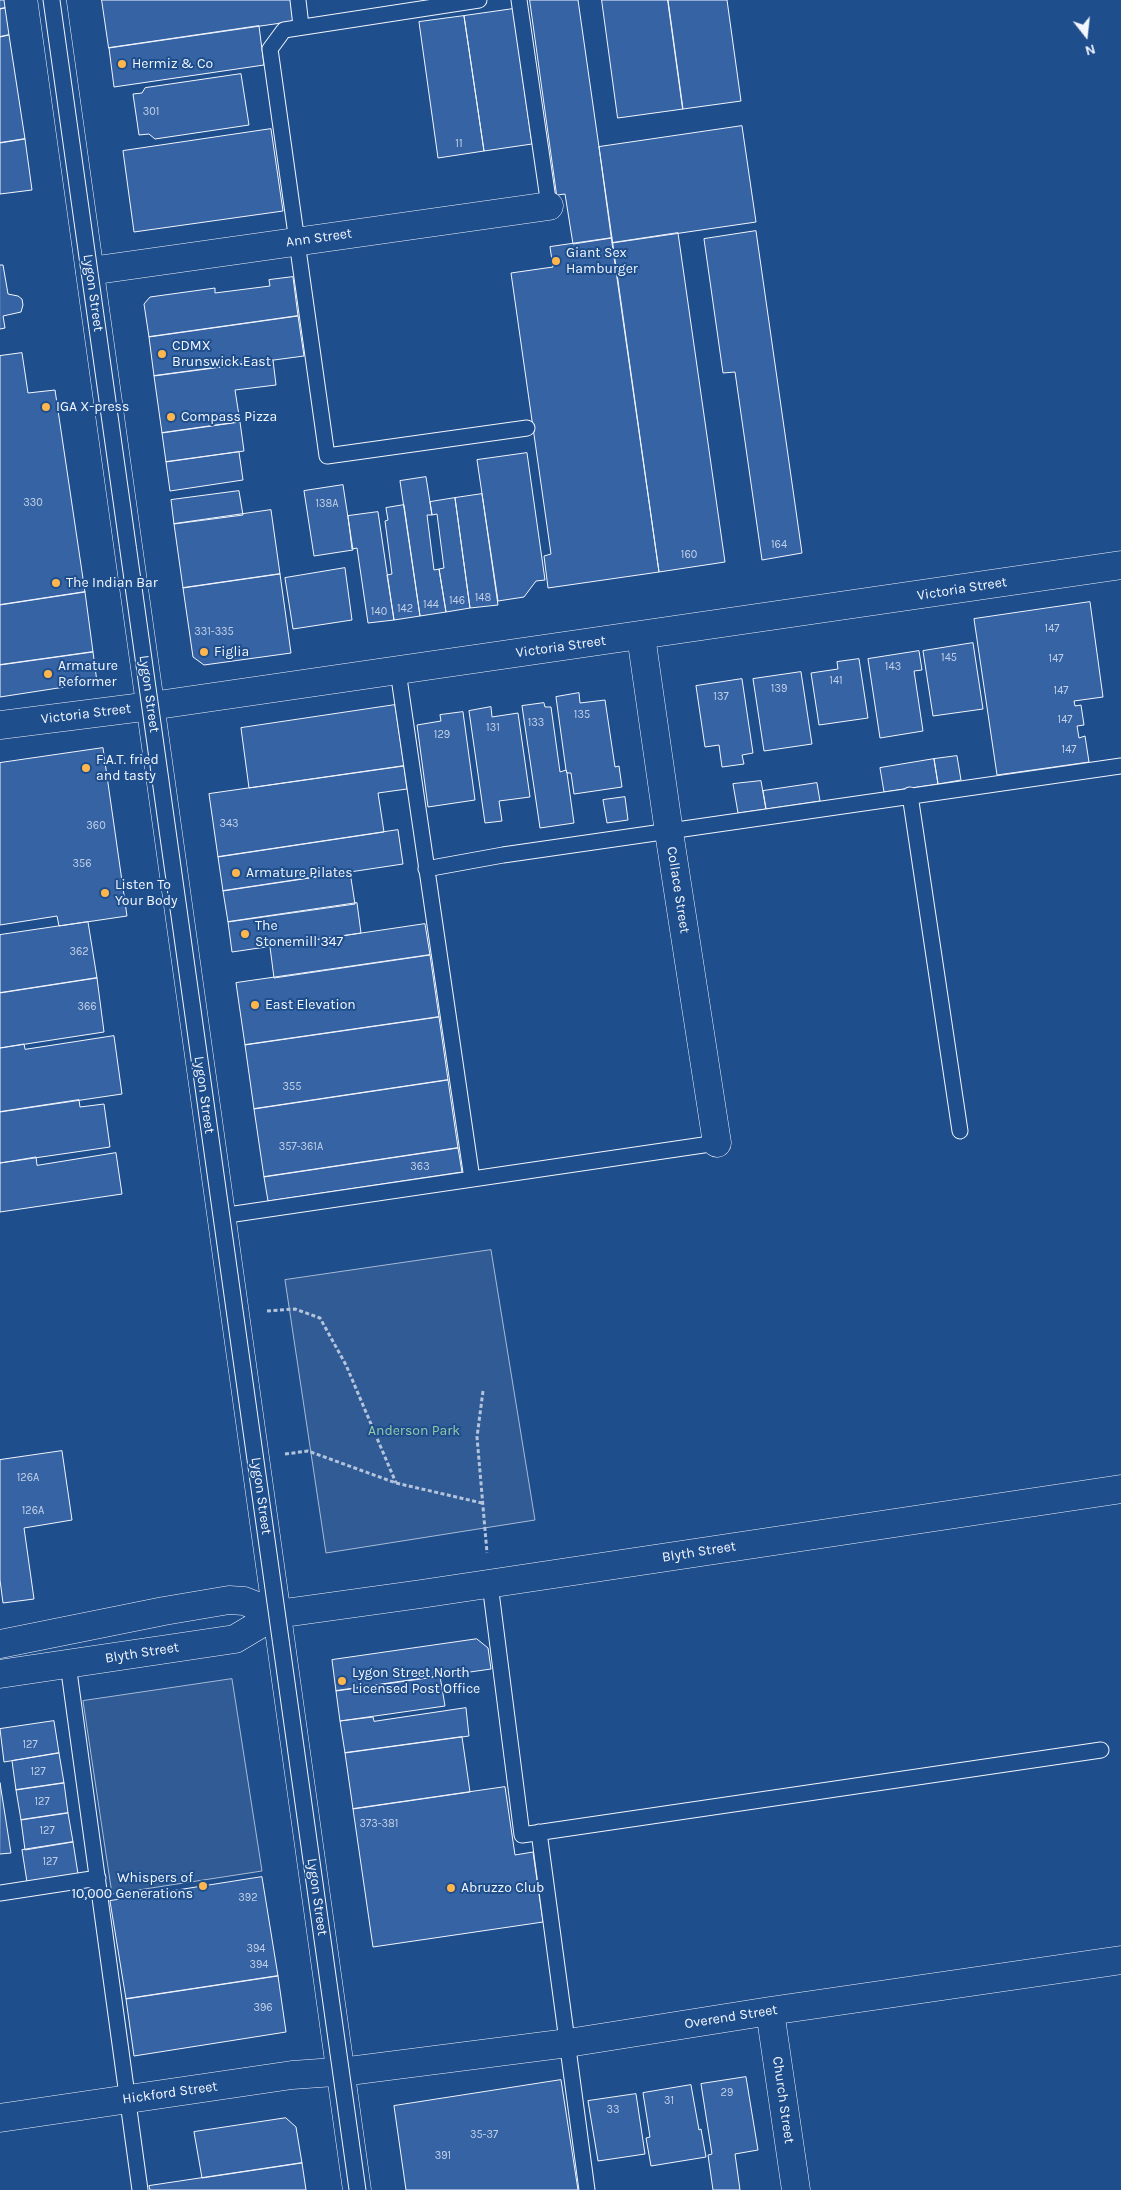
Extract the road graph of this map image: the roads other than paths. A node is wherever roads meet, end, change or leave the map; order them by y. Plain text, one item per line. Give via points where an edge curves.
1 (52, 0) edge
2 (298, 0) edge
3 (479, 0) edge
4 (519, 0) edge
5 (301, 26) junction
6 (549, 206) joint
7 (297, 241) junction
8 (90, 271) junction
9 (527, 428) dead end
10 (1121, 565) edge
11 (642, 636) junction
12 (398, 671) junction
13 (151, 706) junction
14 (0, 725) edge
15 (1121, 766) edge
16 (910, 796) junction
17 (669, 832) junction
18 (426, 869) junction
19 (960, 1131) dead end
20 (716, 1143) joint
21 (472, 1179) junction
22 (221, 1216) junction
23 (1121, 1489) edge
24 (490, 1584) junction
25 (277, 1614) junction
26 (0, 1640) edge
27 (0, 1644) edge
28 (68, 1664) junction
29 (2, 1673) edge
30 (1100, 1750) dead end
31 (539, 1832) junction
32 (98, 1878) junction
33 (0, 1893) edge
34 (1121, 1960) edge
35 (770, 2011) junction
36 (568, 2043) junction
37 (340, 2072) junction
38 (128, 2099) junction
39 (0, 2118) edge
40 (140, 2190) edge
41 (357, 2190) edge
42 (587, 2190) edge
43 (796, 2190) edge

1 - 8 street, Lygon Street
2 - 5 lane
3 - 5 lane
4 - 6 lane
5 - 7 lane via 284,30 270,49
6 - 7 street, Ann Street
7 - 8 street, Ann Street
7 - 9 lane via 327,456
8 - 13 street, Lygon Street
10 - 11 street, Victoria Street
11 - 12 street, Victoria Street
11 - 17 street, Collace Street
12 - 13 street, Victoria Street
12 - 18 lane
13 - 14 street, Victoria Street
13 - 22 street, Lygon Street
15 - 16 lane
16 - 17 lane
16 - 19 lane
17 - 18 lane
17 - 20 street, Collace Street
18 - 21 lane
20 - 21 lane
21 - 22 lane
22 - 25 street, Lygon Street
23 - 24 street, Blyth Street
24 - 25 street, Blyth Street
24 - 31 lane via 522,1834
25 - 27 street, Blyth Street via 244,1601 229,1600
25 - 28 street, Blyth Street via 235,1639
25 - 37 street, Lygon Street
26 - 27 lane
27 - 29 lane
28 - 29 street, Blyth Street
28 - 32 lane
30 - 31 lane
31 - 36 lane
32 - 33 lane
32 - 38 lane
34 - 35 street, Overend Street
35 - 36 street, Overend Street
35 - 43 street, Church Street
36 - 37 street, Overend Street
36 - 42 lane
37 - 38 street, Hickford Street via 292,2074
37 - 41 street, Lygon Street
38 - 39 street, Hickford Street
38 - 40 lane

